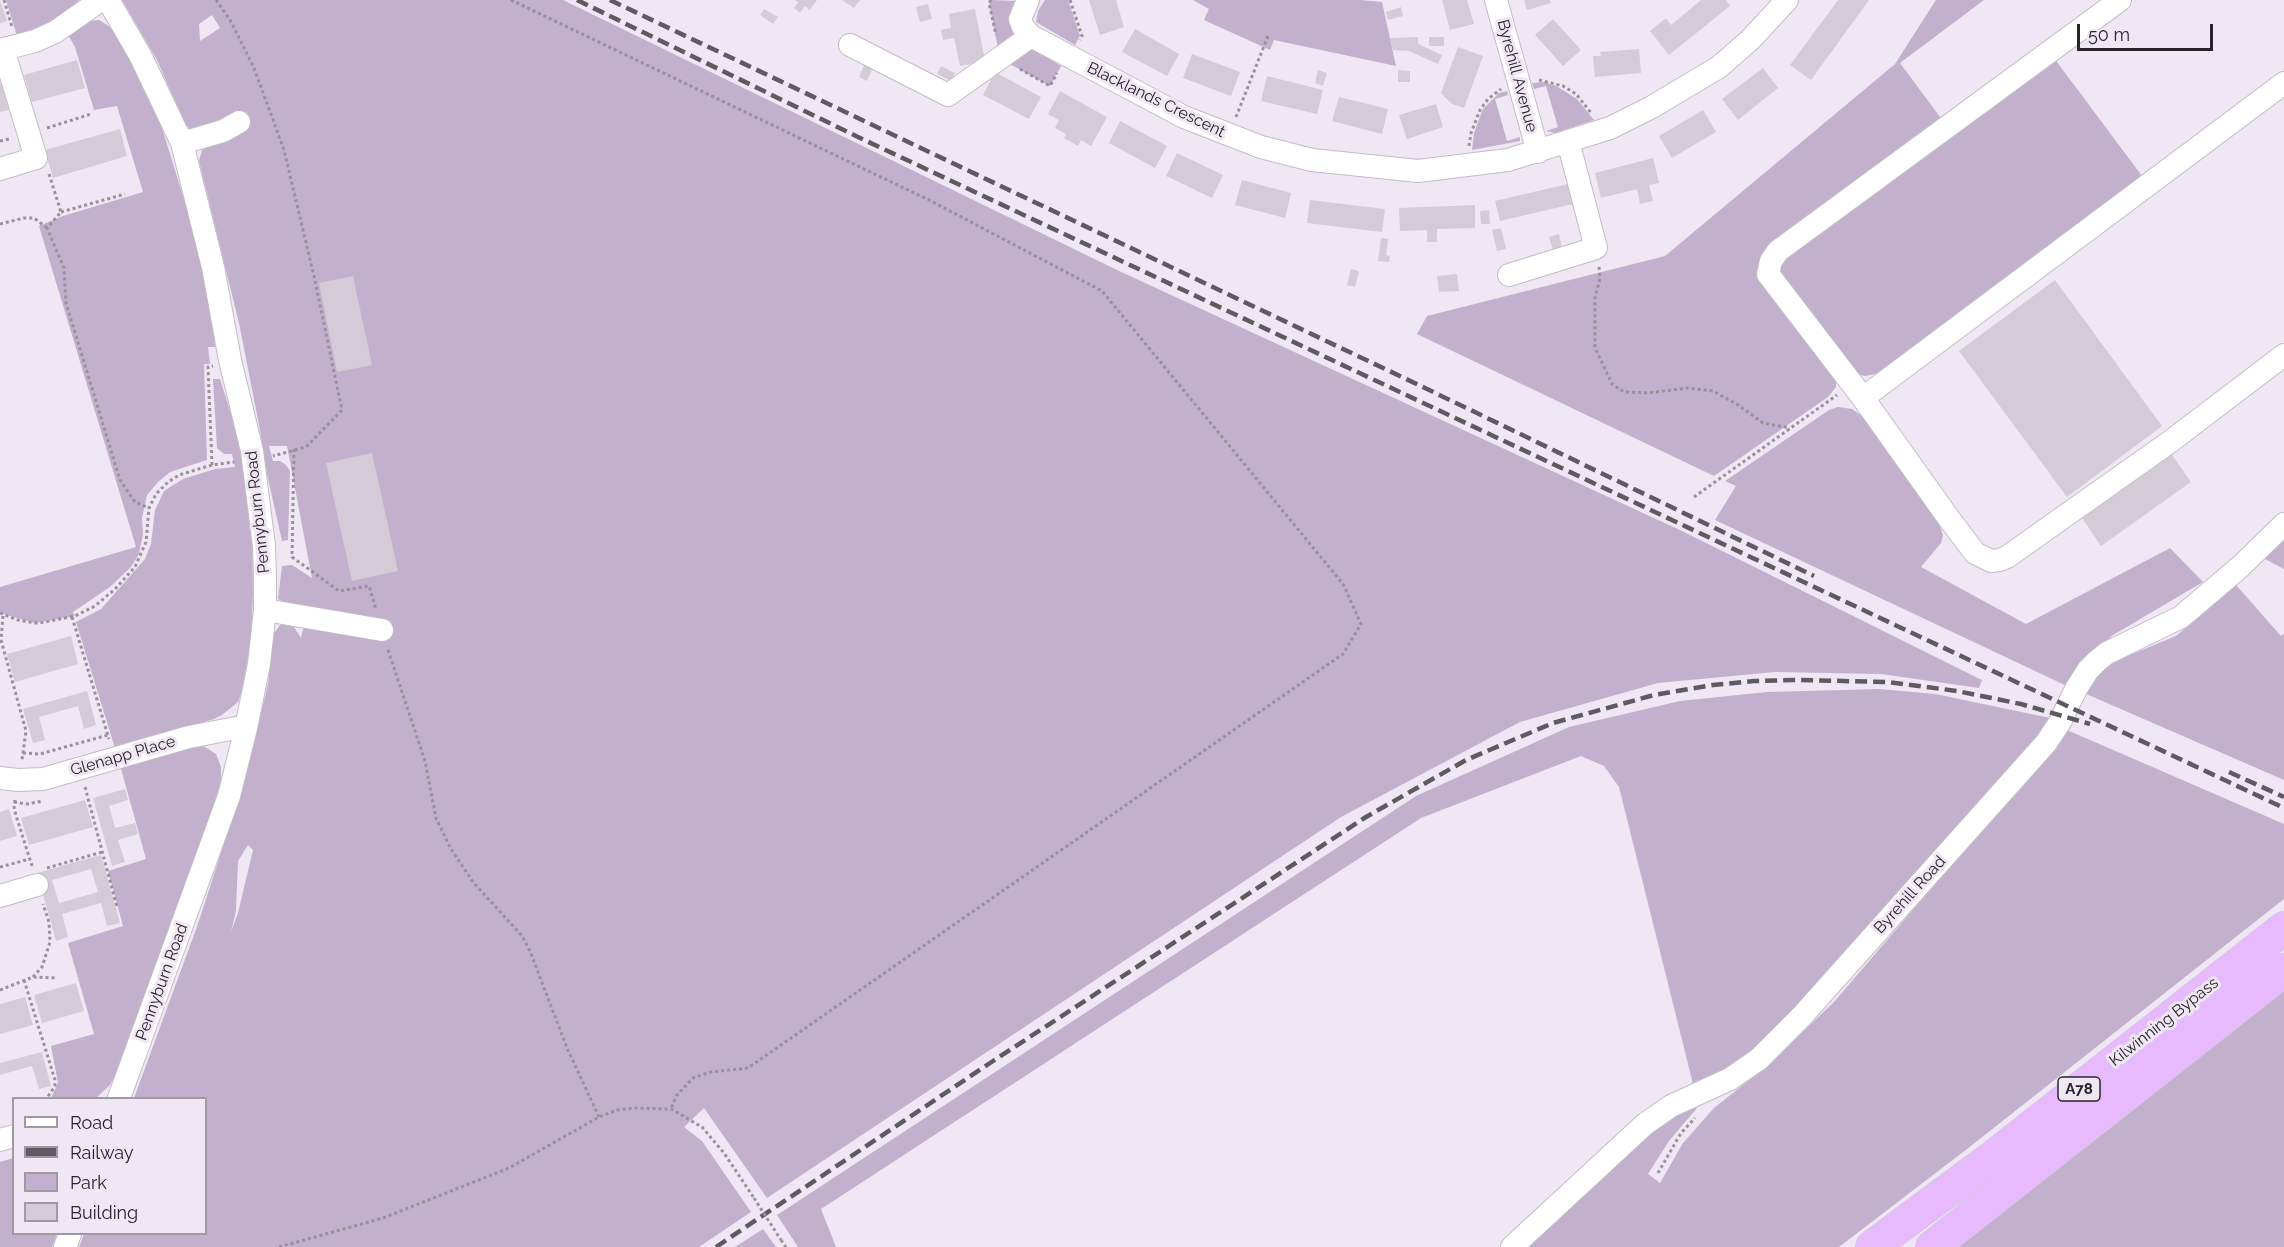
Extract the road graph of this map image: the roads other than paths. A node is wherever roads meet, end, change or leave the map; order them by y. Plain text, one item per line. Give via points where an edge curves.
1 (101, 0) edge
2 (108, 0) edge
3 (1028, 0) edge
4 (1496, 0) edge
5 (1787, 0) edge
6 (2120, 0) edge
7 (1027, 32) junction
8 (850, 45) dead end
9 (8, 48) edge
10 (2284, 83) edge
11 (240, 123) road end
12 (1568, 141) junction
13 (182, 143) junction
14 (1538, 152) junction
15 (0, 169) edge
16 (1509, 274) dead end
17 (2284, 355) edge
18 (1857, 391) junction
19 (2284, 524) edge
20 (265, 610) junction
21 (381, 630) road end
22 (246, 728) junction
23 (9, 779) edge
24 (41, 877) road end
25 (0, 896) edge
26 (2284, 928) edge
27 (2284, 970) edge
28 (119, 1097) edge
29 (1512, 1247) edge
30 (1872, 1247) edge
31 (1932, 1247) edge

1 - 9 street via 55,32
2 - 13 street, Pennyburn Road via 140,55
3 - 7 street via 1020,19
4 - 14 street, Byrehill Avenue
5 - 12 street, Blacklands Crescent via 1719,67 1610,128
6 - 18 street via 1778,251 1771,261 1768,274
7 - 8 street via 948,95
7 - 14 street, Blacklands Crescent via 1154,102 1229,136 1312,160 1418,171 1508,160
9 - 15 street via 36,158
10 - 18 street
11 - 13 street
12 - 14 street, Blacklands Crescent
12 - 16 street via 1596,248
13 - 20 street, Pennyburn Road via 252,451 264,546
17 - 18 street via 2171,441 2000,560 1991,561 1976,553
19 - 29 street, Byrehill Road via 2181,617 2107,653 2088,670 2046,743 1759,1059 1645,1124
20 - 21 street
20 - 22 street, Pennyburn Road
22 - 23 street, Glenapp Place via 189,737 43,778
22 - 28 street, Pennyburn Road via 229,796
24 - 25 street
26 - 30 highway, Kilwinning Bypass / A78
27 - 31 highway, Kilwinning Bypass / A78

